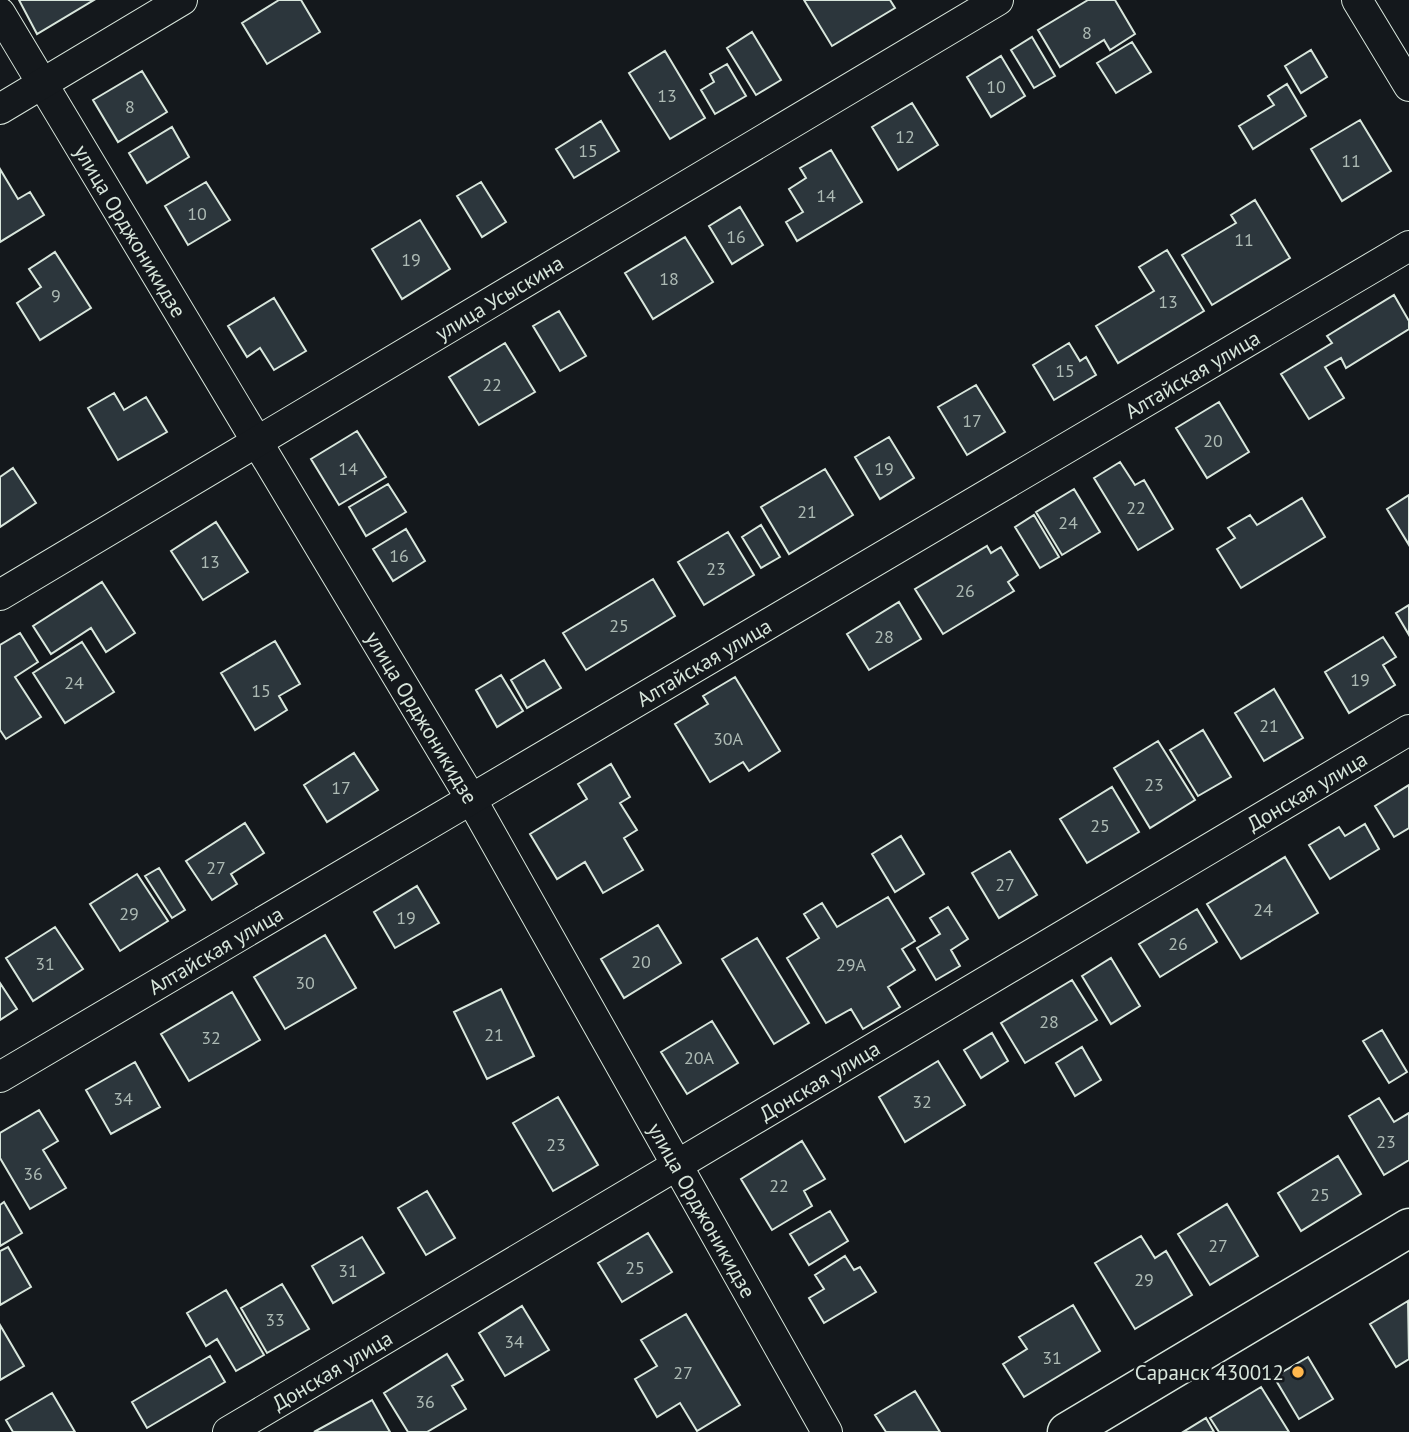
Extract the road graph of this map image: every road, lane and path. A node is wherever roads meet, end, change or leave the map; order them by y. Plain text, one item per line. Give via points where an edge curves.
1 (182, 0) edge
2 (998, 0) edge
3 (1357, 0) edge
4 (0, 13) edge
5 (41, 83) junction
6 (1409, 86) edge
7 (0, 108) edge
8 (1409, 246) edge
9 (258, 441) junction
10 (0, 595) edge
11 (1409, 730) edge
12 (470, 797) junction
13 (0, 1077) edge
14 (676, 1166) junction
15 (1409, 1228) edge
16 (228, 1432) edge
17 (827, 1432) edge
18 (1067, 1432) edge

1 - 5 street
2 - 9 street, улица Усыскина
3 - 6 street
4 - 5 street, улица Орджоникидзе
5 - 7 street
5 - 9 street, улица Орджоникидзе
8 - 12 street, Алтайская улица
9 - 10 street, улица Усыскина
9 - 12 street, улица Орджоникидзе
11 - 14 street, Донская улица
12 - 13 street, Алтайская улица
12 - 14 street, улица Орджоникидзе
14 - 16 street, Донская улица
14 - 17 street, улица Орджоникидзе
15 - 18 street

